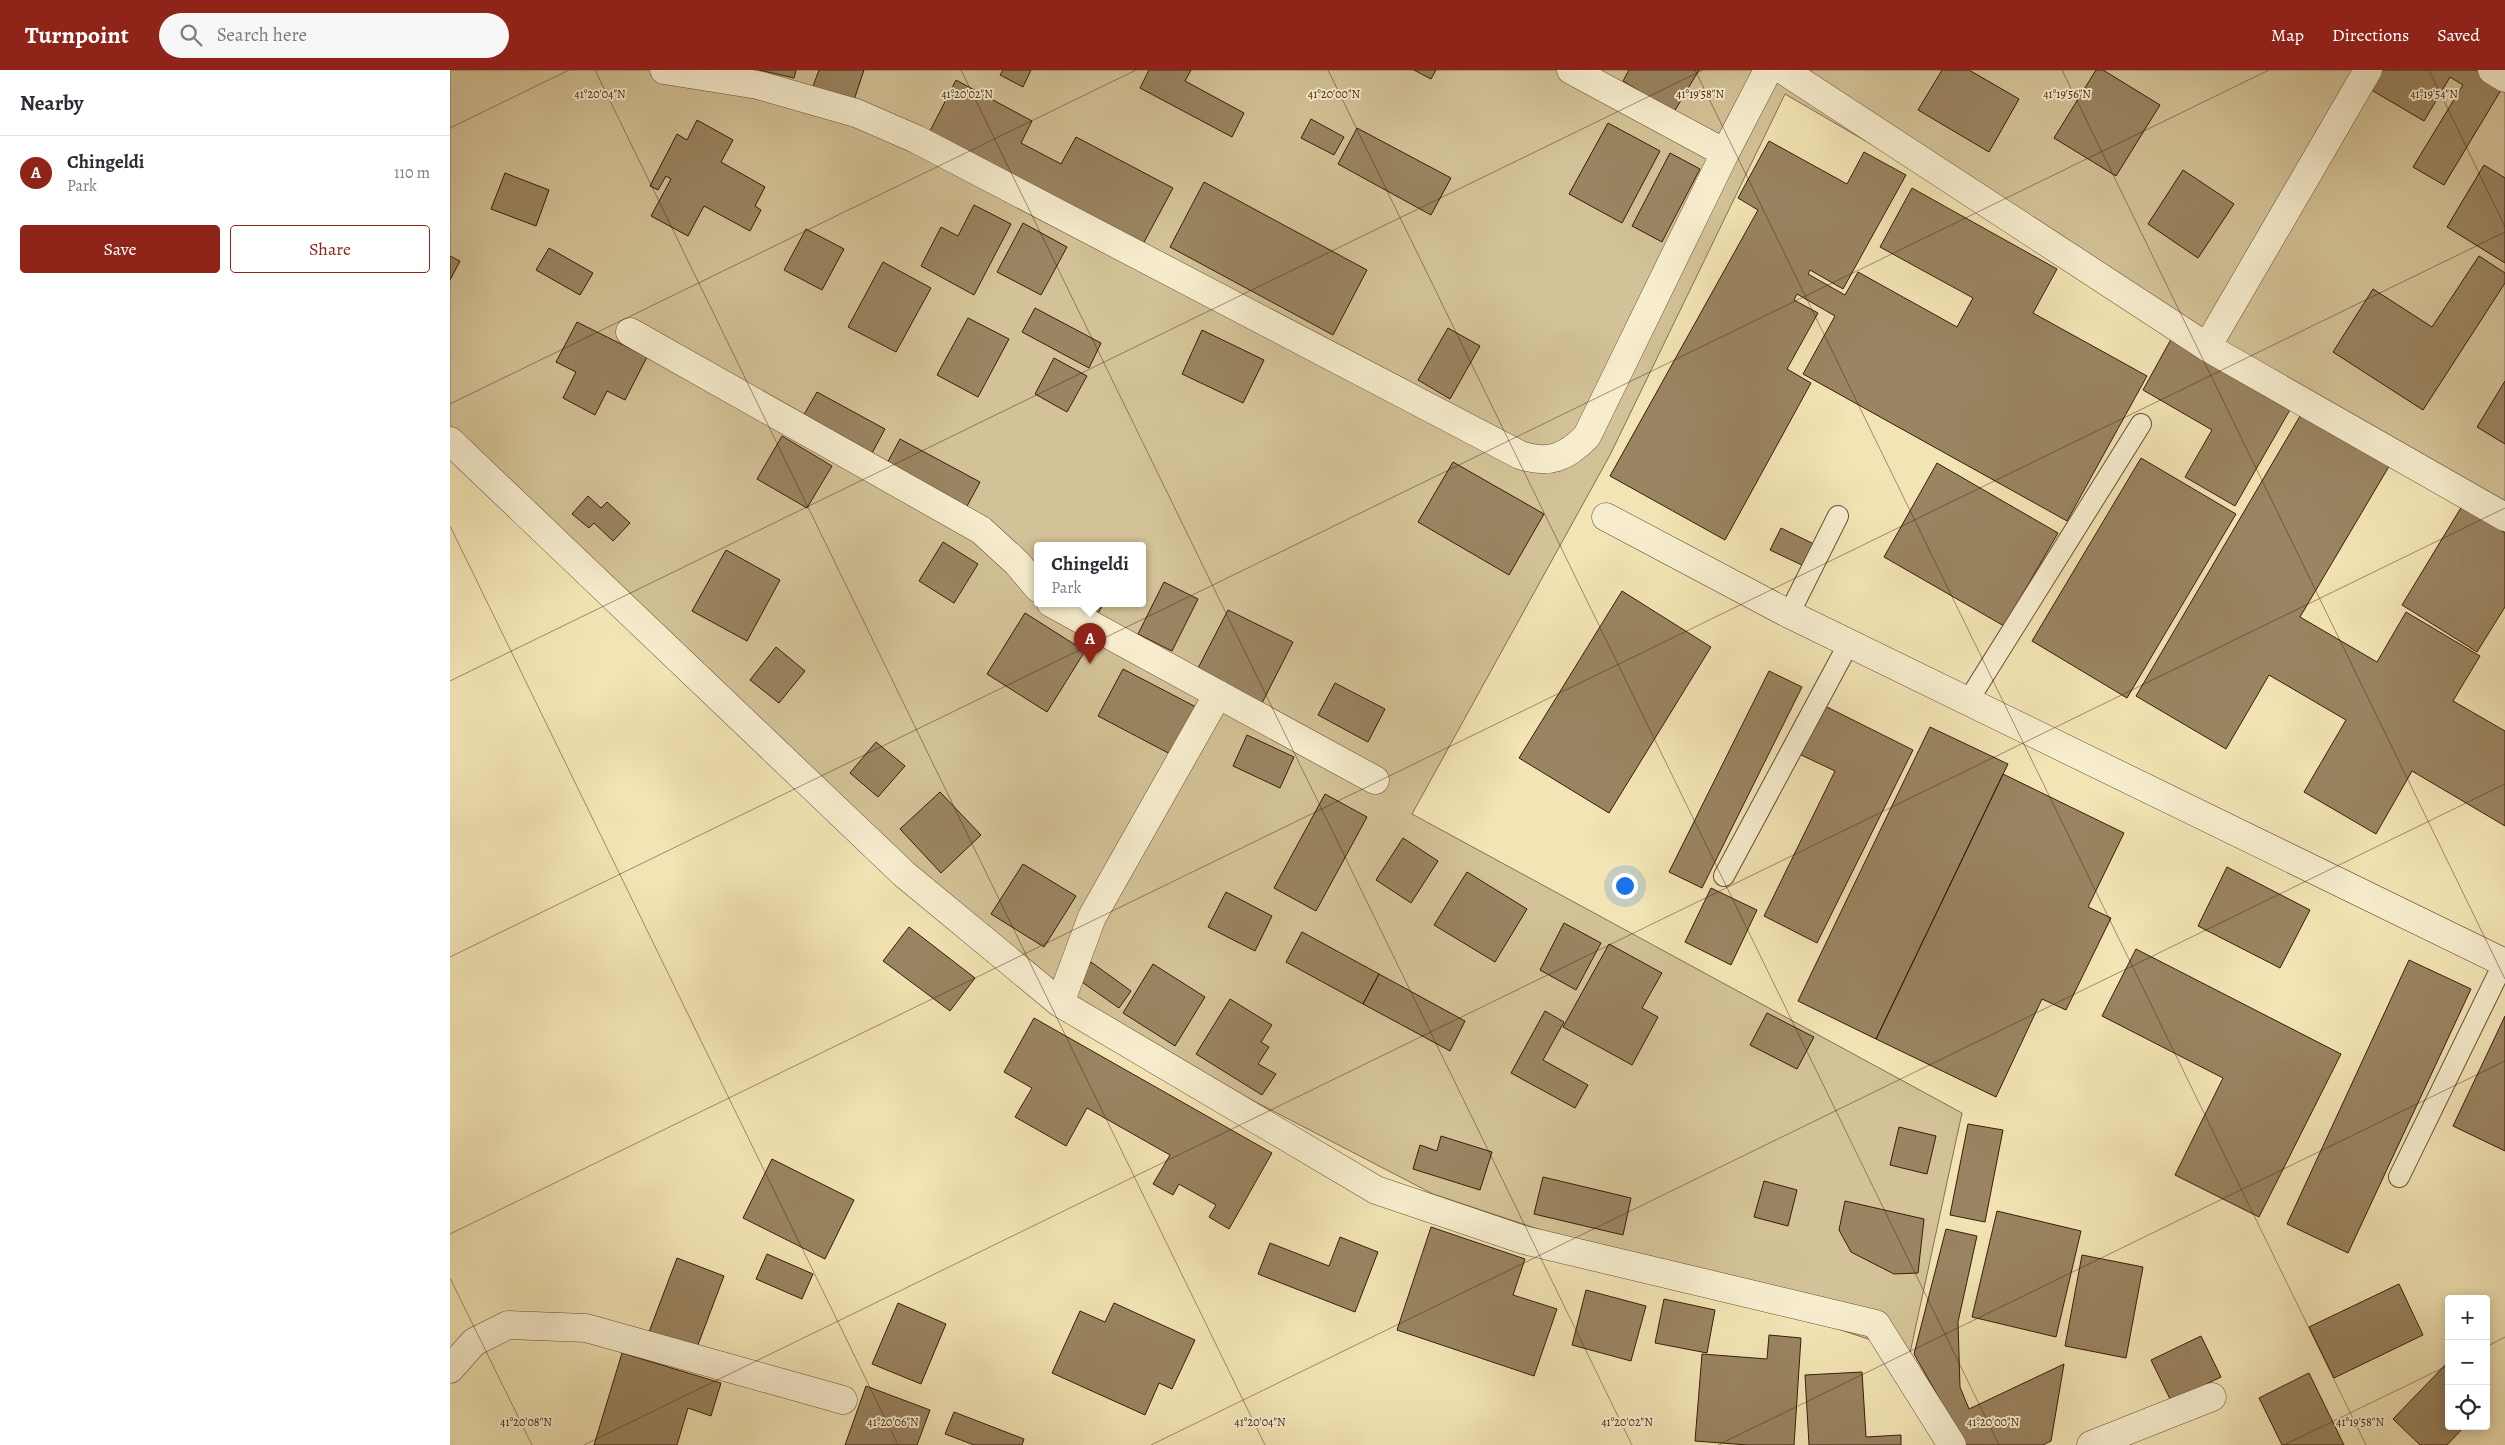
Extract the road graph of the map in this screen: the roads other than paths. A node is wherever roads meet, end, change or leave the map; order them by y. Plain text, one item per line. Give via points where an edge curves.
1 (664, 70) edge
2 (1571, 70) edge
3 (1768, 70) edge
4 (1783, 70) edge
5 (2368, 70) edge
6 (2492, 70) edge
7 (2505, 78) edge
8 (1725, 153) junction
9 (630, 332) dead end
10 (2207, 347) junction
11 (2141, 424) dead end
12 (450, 441) edge
13 (1838, 516) dead end
14 (2505, 517) edge
15 (1606, 518) dead end
16 (1034, 583) edge
17 (1058, 607) edge
18 (1789, 614) junction
19 (1849, 643) junction
20 (1218, 694) junction
21 (1968, 701) junction
22 (1375, 780) dead end
23 (1724, 876) dead end
24 (2504, 963) edge
25 (1060, 1003) junction
26 (2399, 1177) dead end
27 (450, 1369) edge
28 (2212, 1397) dead end
29 (843, 1400) dead end
30 (1952, 1445) edge
31 (2091, 1445) edge

1 - 8 street via 758,86 856,113 916,139 1512,451 1537,461 1557,458 1574,450 1588,436
2 - 8 street
3 - 8 street
4 - 10 street
5 - 10 street
6 - 7 street
9 - 16 street via 981,530 1017,562
10 - 14 street
11 - 21 lane
12 - 25 street via 904,874
13 - 18 lane
15 - 18 street
17 - 20 street
18 - 19 street
19 - 21 street
19 - 23 lane
20 - 22 street
20 - 25 street via 1092,917
21 - 24 street
24 - 26 lane
25 - 30 street via 1376,1190 1524,1240 1876,1324
27 - 29 street via 474,1342 508,1325 586,1328
28 - 31 street

